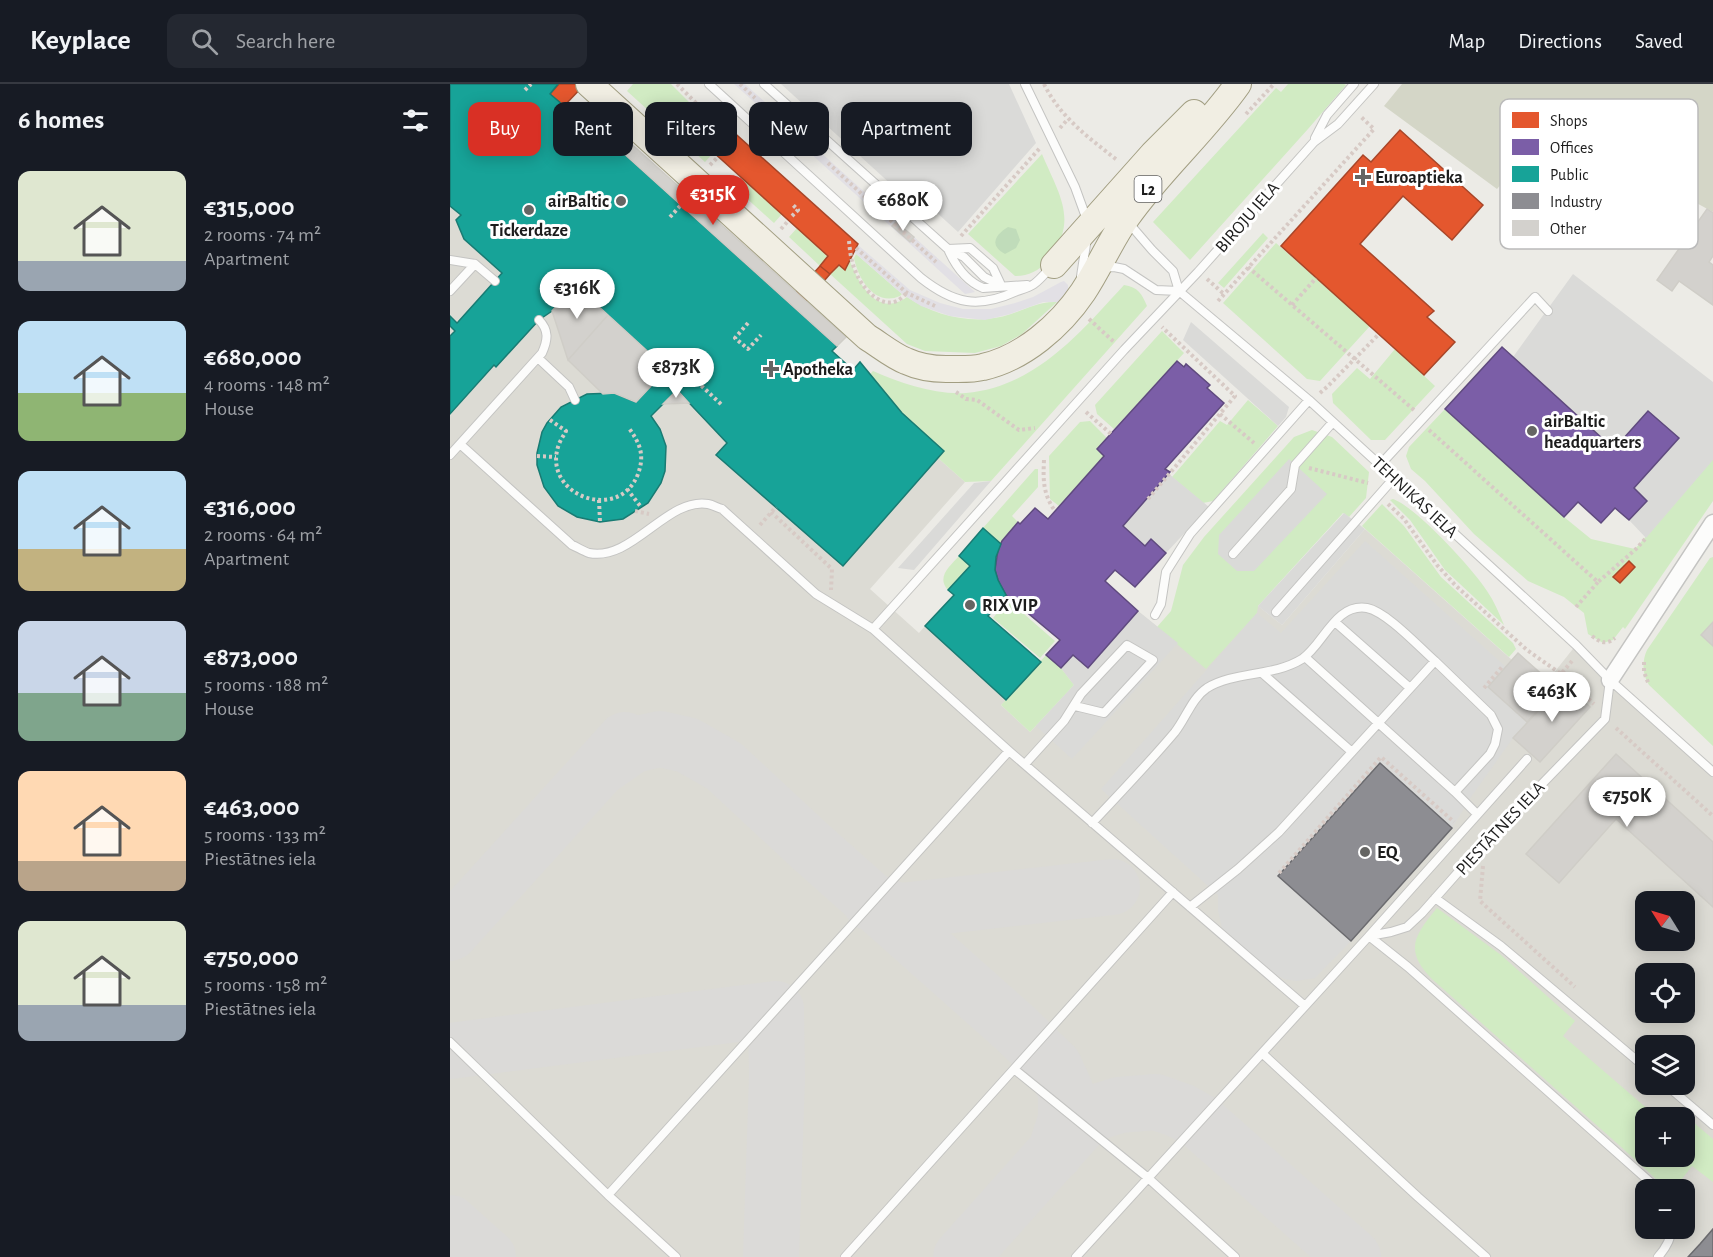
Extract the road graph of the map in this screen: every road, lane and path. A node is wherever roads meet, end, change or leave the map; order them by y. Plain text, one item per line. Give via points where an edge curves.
1 (531, 84) edge
2 (589, 84) edge
3 (677, 84) edge
4 (709, 84) edge
5 (740, 84) edge
6 (764, 84) edge
7 (1025, 84) edge
8 (1044, 84) edge
9 (1226, 84) edge
10 (1238, 84) edge
11 (1354, 84) edge
12 (1374, 84) edge
13 (525, 90) dead end
14 (695, 102) edge
15 (760, 102) edge
16 (1359, 114) dead end
17 (1068, 119) junction
18 (1050, 138) junction
19 (1314, 141) junction
20 (1101, 148) dead end
21 (718, 157) dead end
22 (822, 158) dead end
23 (710, 166) dead end
24 (681, 205) dead end
25 (793, 205) dead end
26 (670, 217) dead end
27 (1125, 219) junction
28 (1089, 225) junction
29 (781, 229) dead end
30 (849, 241) dead end
31 (948, 249) junction
32 (450, 260) edge
33 (936, 262) junction
34 (475, 264) junction
35 (1054, 265) joint
36 (1248, 267) junction
37 (1098, 268) junction
38 (921, 278) junction
39 (1316, 278) dead end
40 (495, 281) dead end
41 (1034, 284) junction
42 (1002, 286) junction
43 (450, 291) edge
44 (1179, 291) junction
45 (1218, 301) dead end
46 (1292, 304) junction
47 (1079, 310) junction
48 (1548, 311) dead end
49 (539, 320) dead end
50 (748, 322) dead end
51 (1379, 334) dead end
52 (761, 335) dead end
53 (1154, 335) dead end
54 (1124, 350) junction
55 (538, 358) junction
56 (1354, 359) junction
57 (675, 362) dead end
58 (959, 394) dead end
59 (575, 400) dead end
60 (1309, 400) junction
61 (723, 406) dead end
62 (1220, 414) junction
63 (1079, 419) dead end
64 (550, 420) dead end
65 (1333, 422) junction
66 (1420, 422) junction
67 (1057, 425) junction
68 (628, 427) dead end
69 (1111, 434) dead end
70 (460, 444) junction
71 (1264, 452) junction
72 (450, 455) edge
73 (537, 456) dead end
74 (1044, 456) dead end
75 (556, 457) junction
76 (1380, 465) junction
77 (1394, 477) junction
78 (627, 489) junction
79 (1148, 499) dead end
80 (599, 500) junction
81 (1386, 501) dead end
82 (641, 507) dead end
83 (1055, 511) dead end
84 (771, 512) dead end
85 (600, 522) dead end
86 (1713, 523) edge
87 (1646, 538) dead end
88 (1233, 554) dead end
89 (1598, 582) junction
90 (831, 603) junction
91 (1576, 607) dead end
92 (1276, 612) dead end
93 (1155, 615) dead end
94 (1335, 622) junction
95 (873, 629) junction
96 (1592, 636) dead end
97 (1617, 636) dead end
98 (1644, 655) dead end
99 (1305, 657) junction
100 (1574, 659) dead end
101 (1435, 661) junction
102 (1262, 673) junction
103 (1561, 674) junction
104 (1610, 680) junction
105 (1649, 685) dead end
106 (1410, 688) junction
107 (1074, 706) junction
108 (1605, 719) junction
109 (1379, 723) junction
110 (1616, 728) dead end
111 (1009, 751) junction
112 (1352, 752) junction
113 (1527, 759) dead end
114 (1025, 764) junction
115 (1713, 772) edge
116 (1455, 792) junction
117 (1477, 814) junction
118 (1713, 816) edge
119 (1092, 823) junction
120 (1457, 826) dead end
121 (1484, 859) dead end
122 (1279, 873) dead end
123 (1173, 892) junction
124 (1435, 898) junction
125 (1190, 907) junction
126 (1369, 936) junction
127 (1582, 994) dead end
128 (1305, 1006) junction
129 (450, 1042) edge
130 (1263, 1054) junction
131 (1635, 1059) edge
132 (1014, 1069) junction
133 (1678, 1095) edge
134 (1713, 1125) edge
135 (1147, 1177) junction
136 (1647, 1179) edge
137 (608, 1195) junction
138 (1669, 1239) edge
139 (676, 1257) edge
140 (845, 1257) edge
141 (1076, 1257) edge
142 (1235, 1257) edge
143 (1486, 1257) edge
144 (1658, 1257) edge

1 - 13 path
2 - 47 main road via 867,337 906,362 960,370 983,367 1013,357
3 - 14 path
4 - 38 lane
5 - 15 path
6 - 31 lane
7 - 18 lane
8 - 17 path
9 - 28 main road via 1153,154
10 - 27 main road, L2
11 - 19 lane, BIROJU IELA via 1327,115
12 - 19 lane, BIROJU IELA via 1338,124
16 - 36 path via 1374,129
17 - 18 path
17 - 20 path
18 - 28 lane
18 - 31 path
19 - 44 lane, BIROJU IELA
21 - 23 path
22 - 33 path
24 - 26 path
25 - 29 path via 798,210
27 - 37 main road, L2
27 - 44 lane, TEHNIKAS IELA via 1173,271
28 - 35 main road
28 - 47 lane
30 - 38 path via 858,276 880,300 899,300
31 - 33 path
31 - 42 lane via 970,248 993,268
31 - 42 lane via 956,266 977,285
32 - 34 lane
33 - 38 path
34 - 40 lane
34 - 43 lane
35 - 41 lane
36 - 45 path
36 - 46 path
37 - 44 lane via 1124,269 1156,290
37 - 47 main road, L2 via 1083,292
38 - 41 lane via 955,299 982,303
39 - 46 path
41 - 42 lane
44 - 54 lane, BIROJU IELA
44 - 60 lane, TEHNIKAS IELA
46 - 56 path
47 - 54 path
48 - 66 lane via 1535,297
49 - 55 lane via 547,333
50 - 52 path via 735,338 748,349
51 - 56 path
53 - 62 path via 1162,327 1235,396
54 - 67 lane, BIROJU IELA
55 - 59 lane via 569,387
55 - 70 lane
56 - 60 path
56 - 66 path via 1414,410
57 - 61 path
58 - 67 path via 977,400 1019,430
60 - 65 lane, TEHNIKAS IELA
60 - 71 lane
62 - 71 path
62 - 79 path
63 - 69 path via 1085,411
64 - 75 path via 566,431
65 - 76 lane, TEHNIKAS IELA
65 - 88 lane via 1296,465 1291,489
66 - 76 lane
66 - 89 path
67 - 95 lane, BIROJU IELA
68 - 78 path via 637,438 641,465
70 - 72 lane
70 - 90 lane via 572,545 589,553 609,553 685,507 709,504 731,516 816,594
71 - 93 lane via 1190,534 1166,572 1161,604
73 - 75 path
74 - 83 path via 1047,500
75 - 80 path via 565,484 575,493
76 - 77 lane, TEHNIKAS IELA
77 - 92 lane
77 - 104 lane, TEHNIKAS IELA
78 - 80 path via 616,497
78 - 82 path
80 - 85 path
81 - 103 path via 1455,585 1527,650
84 - 90 path via 832,569
86 - 104 street
87 - 89 path
89 - 91 path
90 - 95 lane
94 - 99 lane
94 - 101 lane via 1356,608 1369,608 1383,615
94 - 106 lane
95 - 111 lane
96 - 97 path via 1605,643
98 - 105 path
99 - 102 lane via 1288,667
99 - 109 lane
100 - 103 path
101 - 106 lane
101 - 116 lane via 1491,715 1498,729 1490,754
102 - 112 lane
102 - 119 lane via 1223,681 1206,689 1176,730
103 - 108 path via 1592,701
104 - 108 lane
104 - 115 lane, TEHNIKAS IELA
106 - 109 lane
107 - 107 lane via 1128,645 1153,660 1104,713
107 - 114 lane
108 - 124 lane, PIESTĀTNES IELA
109 - 112 lane
109 - 116 lane
110 - 118 path
111 - 114 lane
111 - 137 lane
112 - 125 lane via 1279,832
113 - 117 lane
114 - 119 lane
116 - 117 lane
117 - 126 lane
119 - 123 lane
120 - 122 path via 1381,757
121 - 127 path via 1480,901
123 - 125 lane
123 - 132 lane
124 - 126 lane, PIESTĀTNES IELA via 1407,927
124 - 131 lane via 1502,946
125 - 128 lane
126 - 128 lane
126 - 136 lane
128 - 130 lane
129 - 137 lane
130 - 135 lane
130 - 143 lane
132 - 135 lane
132 - 140 lane
133 - 134 lane
135 - 141 lane
135 - 142 lane
137 - 139 lane
138 - 144 lane

